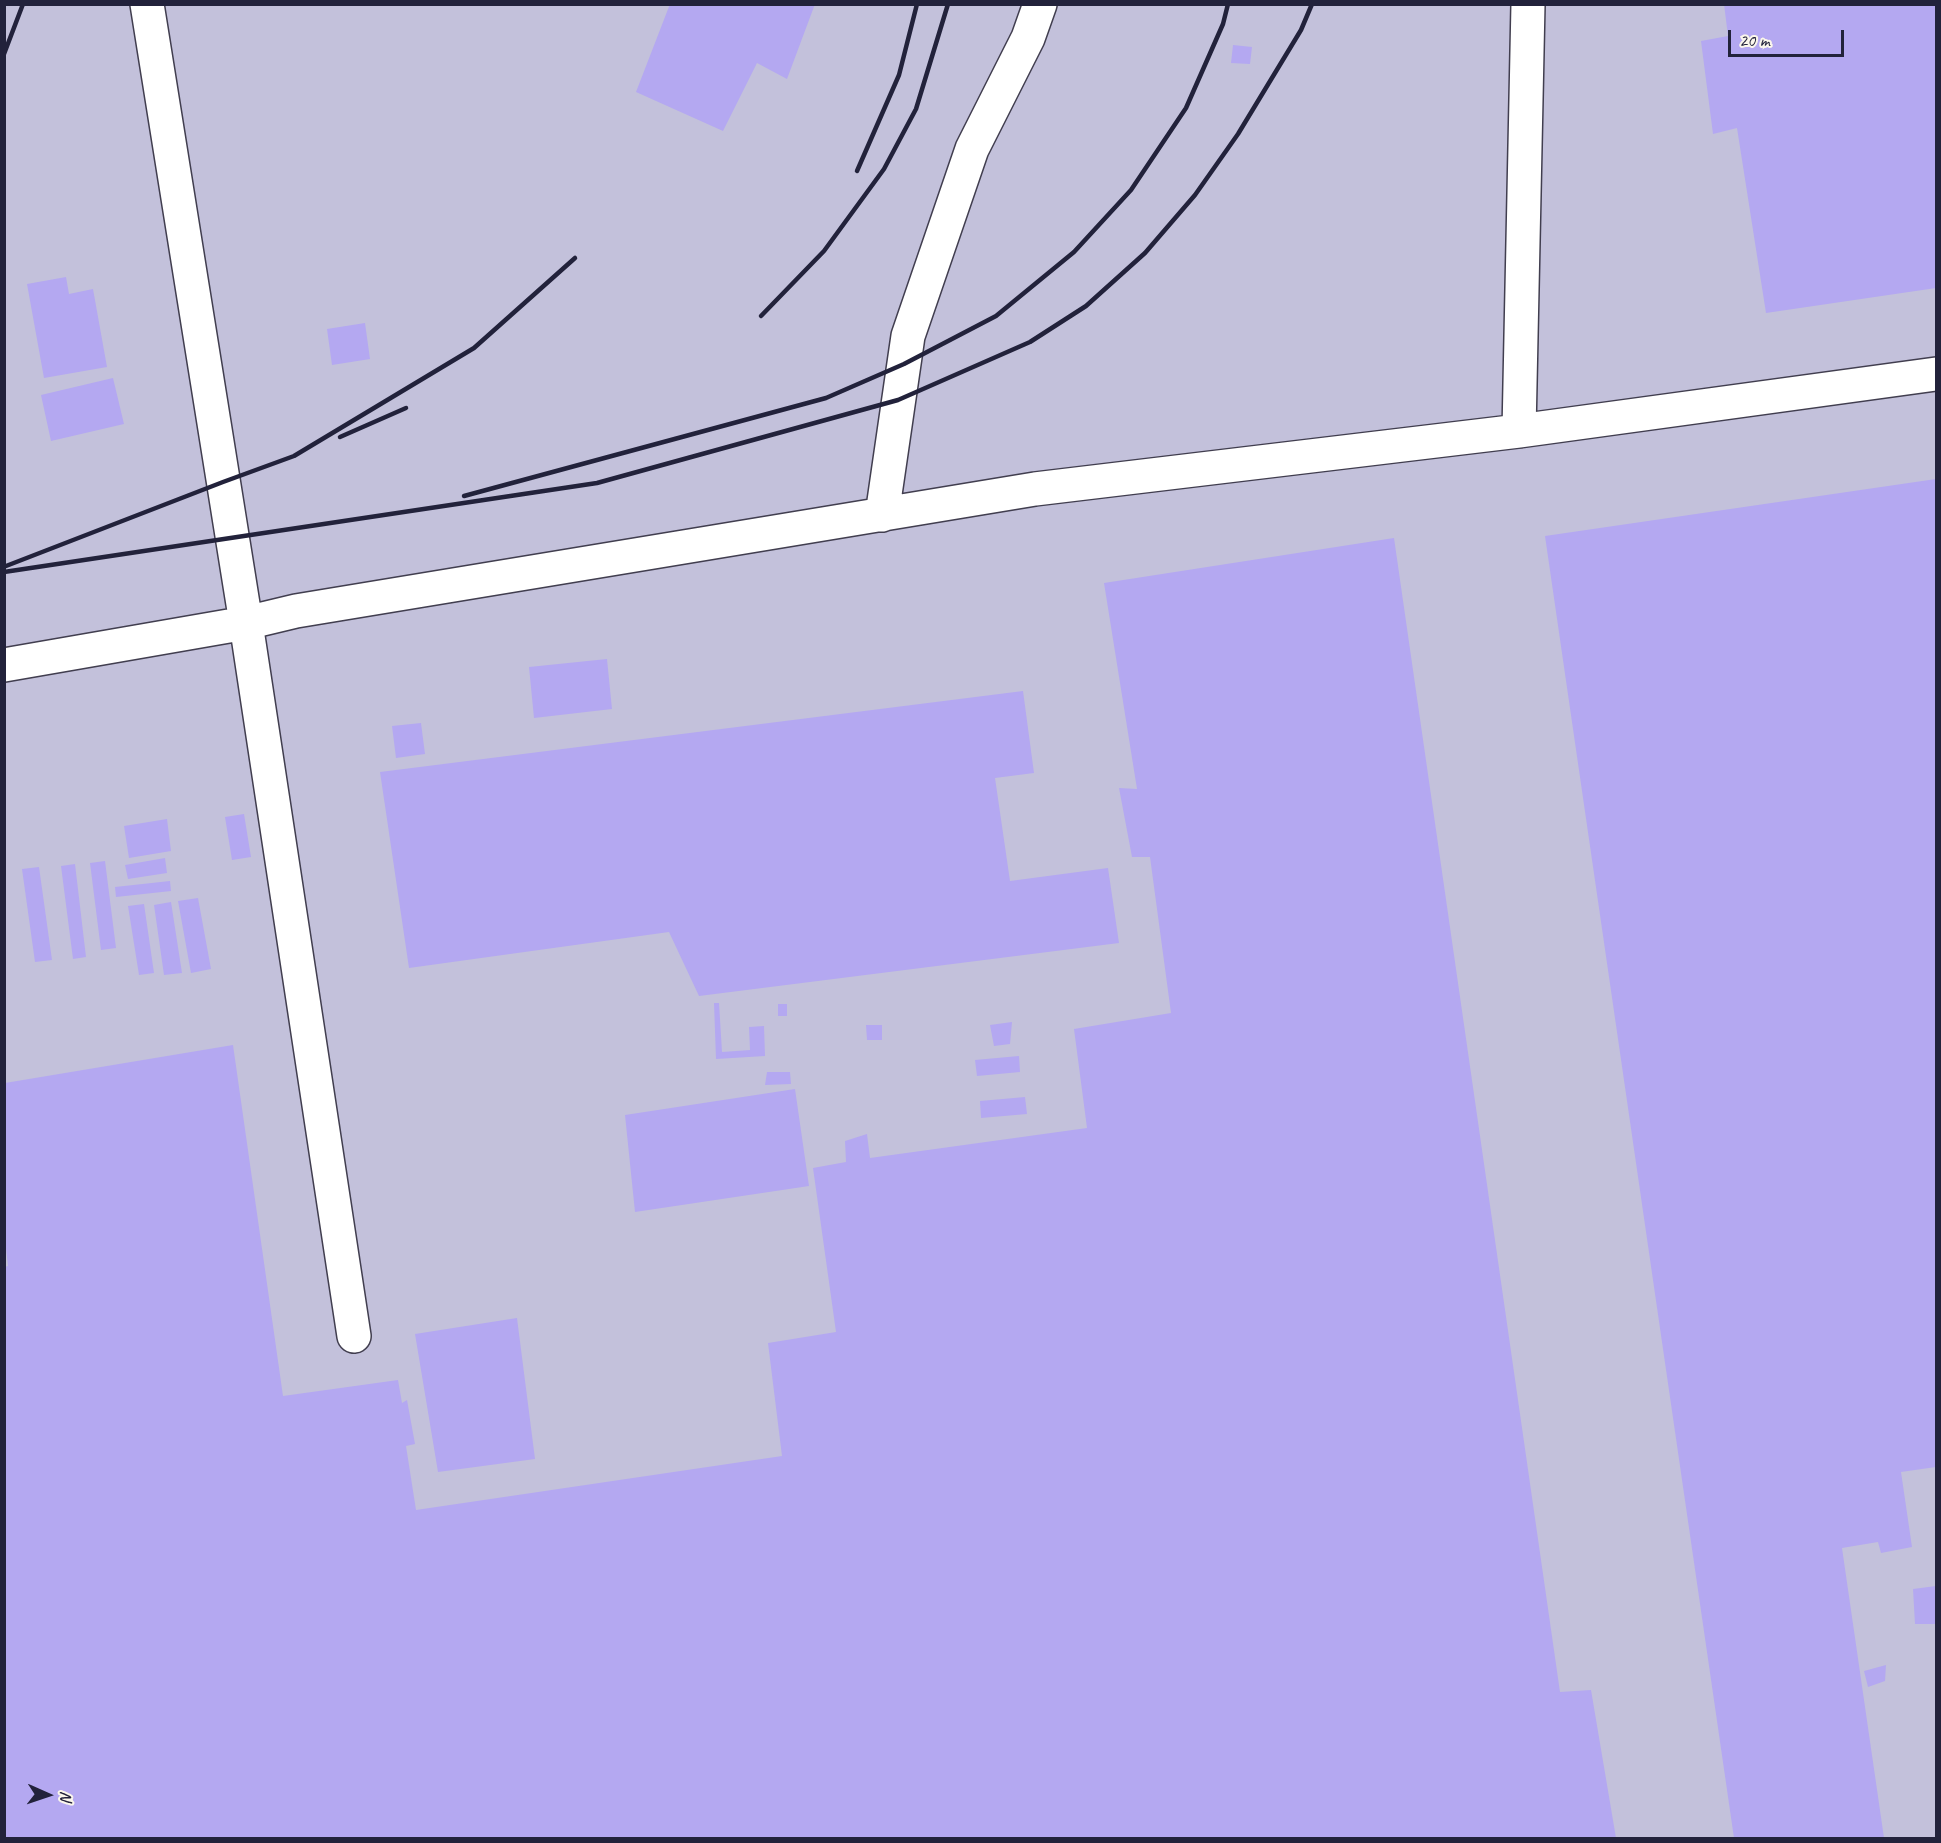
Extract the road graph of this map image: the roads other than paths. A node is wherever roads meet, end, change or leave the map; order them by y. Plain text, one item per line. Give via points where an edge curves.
1 (147, 4) edge
2 (1040, 4) edge
3 (1528, 4) edge
4 (1936, 374) edge
5 (1519, 430) junction
6 (882, 515) junction
7 (246, 624) junction
8 (4, 665) edge
9 (354, 1336) dead end

1 - 7 street
2 - 6 street via 1028,38 972,149 908,336
3 - 5 street
4 - 5 street
5 - 6 street via 1035,489
6 - 7 street via 296,611
7 - 8 street
7 - 9 street

